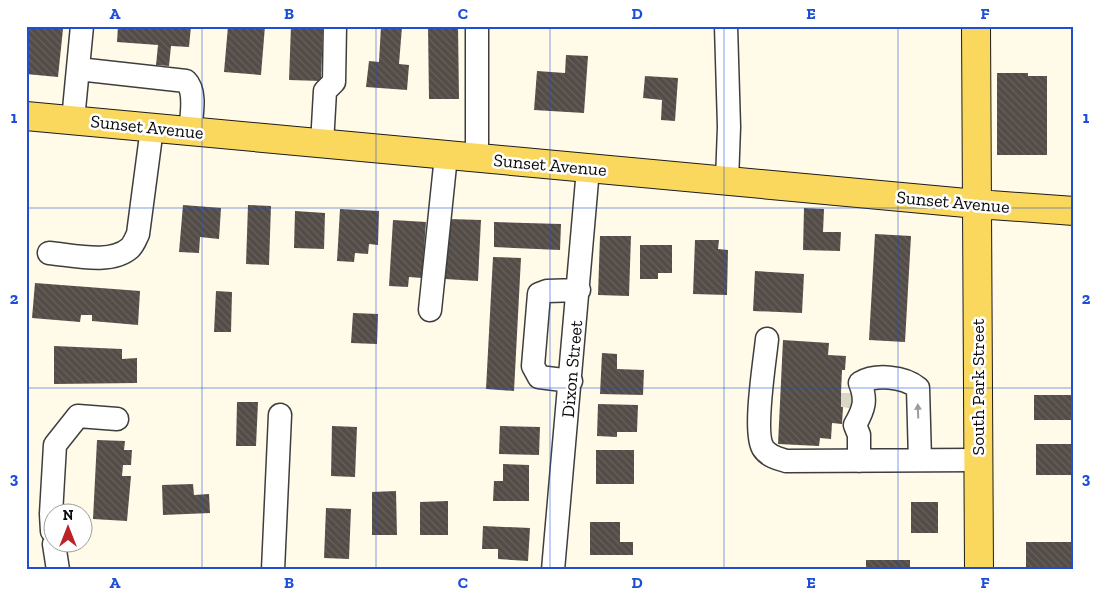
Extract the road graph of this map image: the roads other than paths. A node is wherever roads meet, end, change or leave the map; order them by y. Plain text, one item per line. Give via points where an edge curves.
1 (82, 26) edge
2 (336, 26) edge
3 (477, 26) edge
4 (726, 26) edge
5 (976, 26) edge
6 (78, 69) junction
7 (26, 116) edge
8 (73, 120) junction
9 (152, 128) junction
10 (190, 132) junction
11 (322, 144) junction
12 (446, 156) junction
13 (477, 158) junction
14 (588, 169) junction
15 (727, 181) junction
16 (977, 204) junction
17 (1074, 211) edge
18 (49, 253) dead end
19 (579, 290) junction
20 (430, 310) dead end
21 (767, 339) dead end
22 (571, 381) junction
23 (280, 414) dead end
24 (117, 419) dead end
25 (920, 460) junction
26 (978, 460) junction
27 (859, 461) junction
28 (52, 504) edge
29 (56, 554) edge
30 (58, 570) edge
31 (273, 570) edge
32 (553, 570) edge
33 (979, 570) edge

1 - 6 street
2 - 11 street via 334,82 325,91
3 - 13 street
4 - 15 street
5 - 16 main road, South Park Street
6 - 8 street
6 - 10 street via 186,80 192,92
7 - 8 main road, Sunset Avenue
8 - 9 main road, Sunset Avenue
9 - 10 main road, Sunset Avenue
9 - 18 street via 138,234 131,247 119,254 101,257
10 - 11 main road, Sunset Avenue
11 - 12 main road, Sunset Avenue
12 - 13 main road, Sunset Avenue
12 - 20 street
13 - 14 main road, Sunset Avenue
14 - 15 main road, Sunset Avenue
14 - 19 street, Dixon Street
15 - 16 main road, Sunset Avenue
16 - 17 main road, Sunset Avenue
16 - 26 main road, South Park Street
19 - 22 street, Dixon Street
19 - 22 street via 540,294 533,366 539,378
21 - 27 street via 759,429 762,446 767,453 786,461
22 - 32 street, Dixon Street
23 - 31 street
24 - 28 street via 78,416 55,445
25 - 26 street
25 - 27 street
25 -> 27 street via 918,388 880,377 867,379 855,402
26 - 33 main road, South Park Street
29 - 30 street

